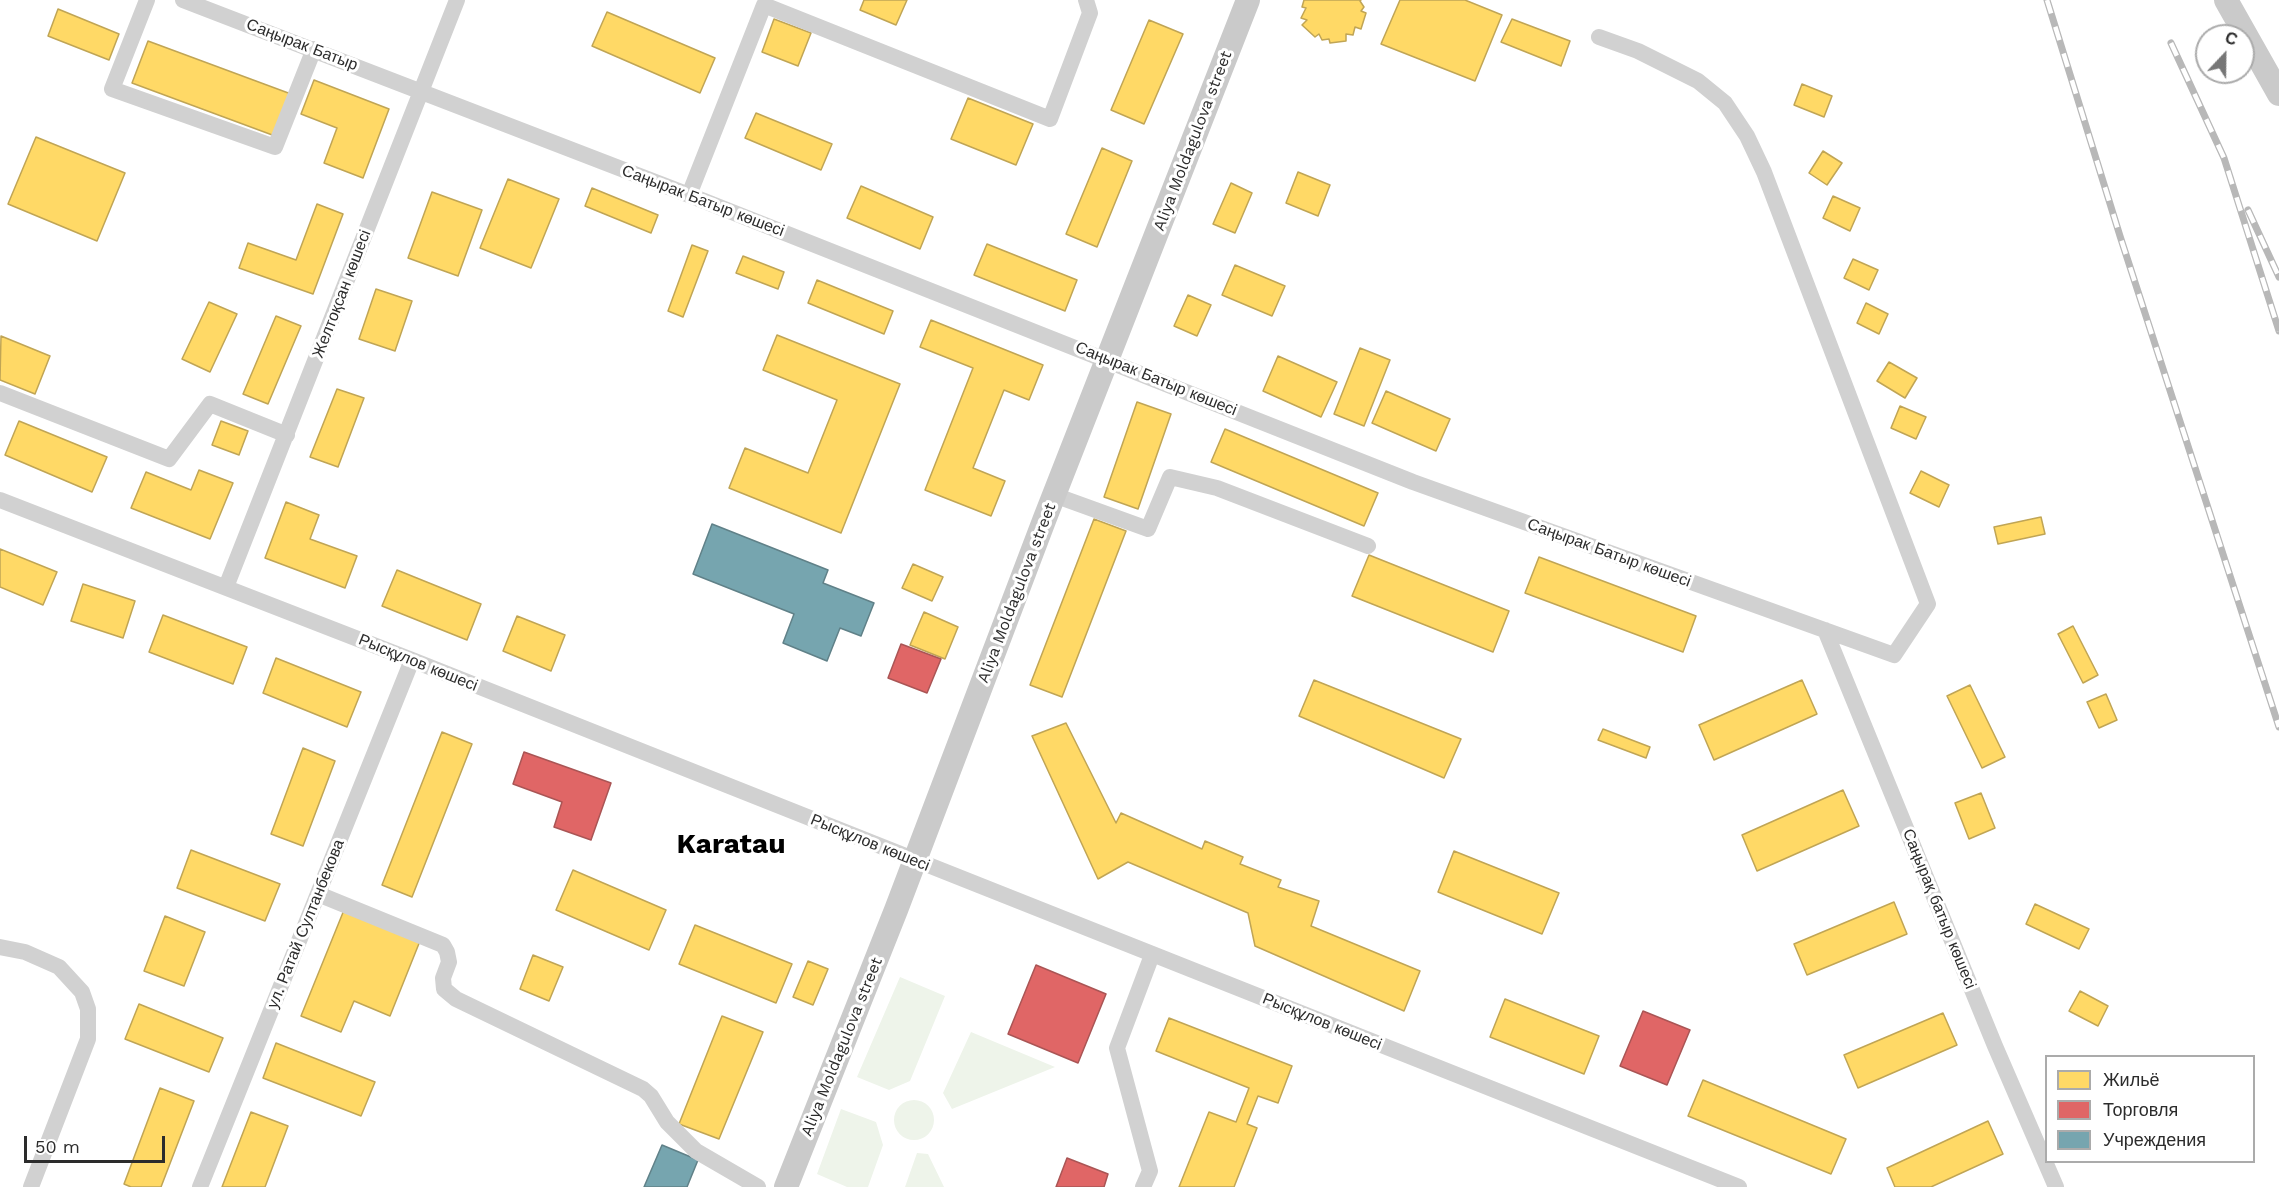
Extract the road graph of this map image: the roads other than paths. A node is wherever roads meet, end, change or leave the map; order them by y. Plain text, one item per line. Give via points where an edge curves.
1 (147, 0) edge
2 (183, 0) edge
3 (457, 0) edge
4 (1086, 0) edge
5 (1248, 0) edge
6 (2226, 0) edge
7 (1599, 37) dead end
8 (314, 50) junction
9 (421, 91) junction
10 (2279, 94) edge
11 (689, 195) junction
12 (1107, 359) junction
13 (0, 393) edge
14 (287, 435) junction
15 (1054, 495) junction
16 (0, 500) edge
17 (1368, 546) dead end
18 (226, 587) junction
19 (1825, 630) junction
20 (412, 660) junction
21 (914, 861) junction
22 (318, 894) junction
23 (0, 947) edge
24 (1152, 955) junction
25 (2045, 1162) edge
26 (2046, 1163) edge
27 (31, 1187) edge
28 (200, 1187) edge
29 (758, 1187) edge
30 (786, 1187) edge
31 (1143, 1187) edge
32 (1739, 1187) edge
33 (2056, 1187) edge

1 - 8 street via 112,89 275,147
2 - 8 street, Саңырак Батыр
3 - 9 street, Желтоқсан көшесі
4 - 11 street via 1090,14 1050,119 764,5
5 - 12 street, Aliya Moldagulova street
6 - 10 street
7 - 19 street, Саңырак Батыр көшесі via 1638,51 1698,81 1725,104 1747,136 1928,604 1894,655
8 - 9 street, Саңырак Батыр
9 - 11 street, Саңырак Батыр көшесі
9 - 14 street, Желтоқсан көшесі
11 - 12 street, Саңырак Батыр көшесі
12 - 15 street, Aliya Moldagulova street
12 - 19 street, Саңырак Батыр көшесі via 1413,482
13 - 14 street via 169,459 210,404
14 - 18 street, Желтоқсан көшесі
15 - 17 street via 1148,529 1170,477 1217,488
15 - 21 street, Aliya Moldagulova street
16 - 18 street, Рысқұлов көшесі
18 - 20 street, Рысқұлов көшесі
19 - 25 street, Саңырақ батыр көшесі
20 - 21 street, Рысқұлов көшесі
20 - 22 street, ул. Ратай Султанбекова
21 - 24 street, Рысқұлов көшесі
21 - 30 street, Aliya Moldagulova street
22 - 28 street, ул. Ратай Султанбекова
22 - 29 street via 443,945 449,962 444,989 456,999 643,1089 696,1152
23 - 27 street via 25,952 59,968 82,992 88,1009 88,1039
24 - 31 street via 1117,1048 1150,1171
24 - 32 street, Рысқұлов көшесі
26 - 33 street, Саңырақ батыр көшесі

